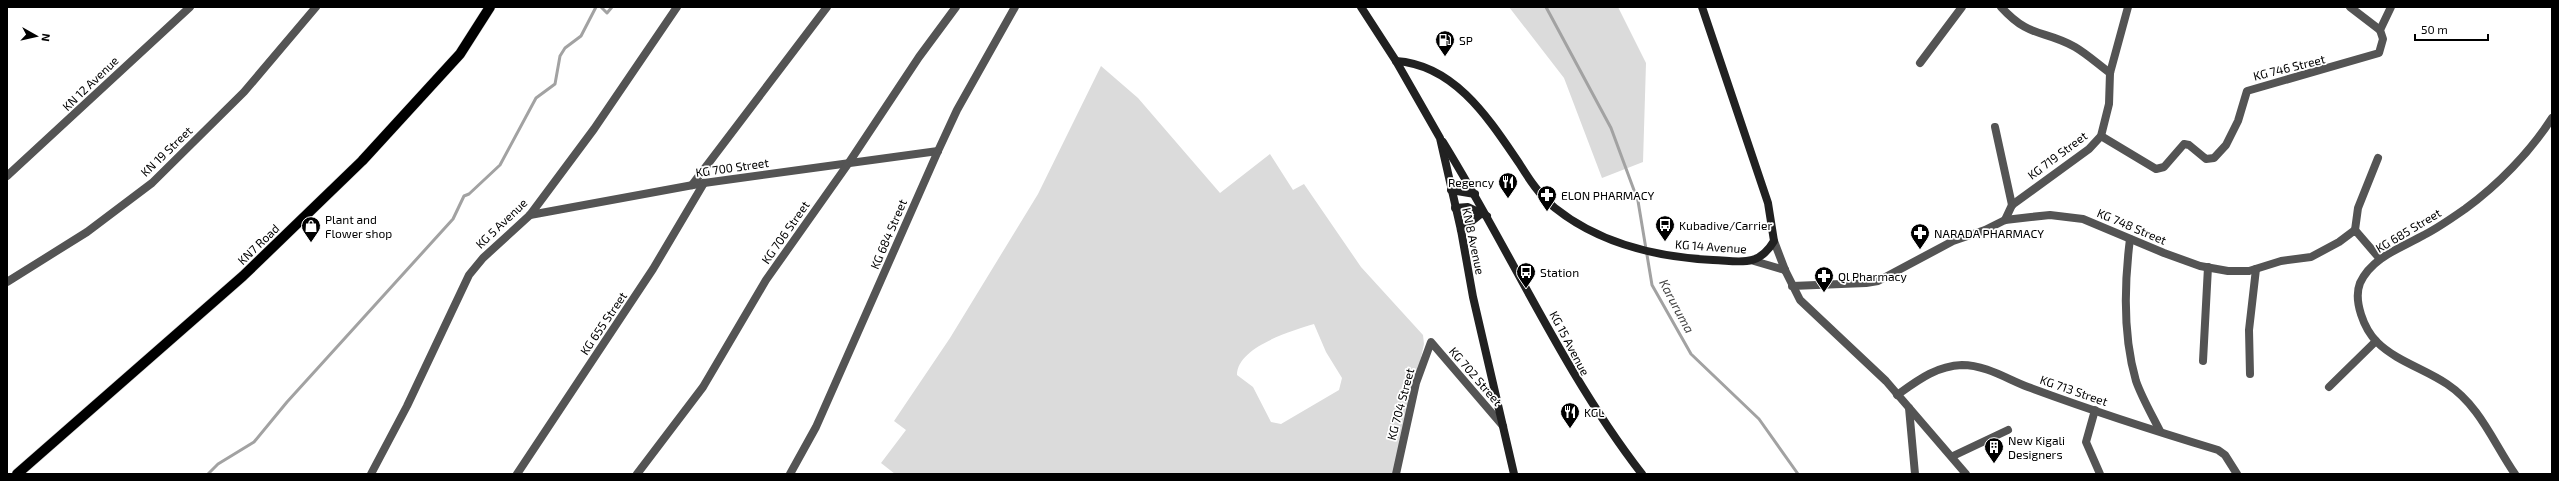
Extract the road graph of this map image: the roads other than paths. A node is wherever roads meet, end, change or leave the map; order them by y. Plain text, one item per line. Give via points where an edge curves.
1 (190, 7) edge
2 (316, 7) edge
3 (490, 7) edge
4 (677, 7) edge
5 (827, 7) edge
6 (956, 7) edge
7 (1015, 7) edge
8 (1361, 7) edge
9 (1702, 7) edge
10 (1962, 7) edge
11 (2001, 7) edge
12 (2128, 7) edge
13 (2350, 7) edge
14 (2392, 7) edge
15 (2380, 30) junction
16 (1396, 61) junction
17 (1920, 63) dead end
18 (2110, 73) junction
19 (2552, 118) edge
20 (1995, 127) dead end
21 (2101, 136) junction
22 (1440, 138) junction
23 (938, 151) junction
24 (2378, 158) dead end
25 (848, 164) junction
26 (7, 176) edge
27 (704, 183) junction
28 (692, 185) junction
29 (1451, 190) junction
30 (1475, 194) junction
31 (2012, 204) junction
32 (1455, 208) junction
33 (530, 215) junction
34 (1485, 215) junction
35 (2005, 220) junction
36 (1461, 230) junction
37 (2355, 230) junction
38 (2130, 239) junction
39 (1774, 242) junction
40 (2380, 259) junction
41 (1754, 261) junction
42 (2208, 267) junction
43 (2256, 269) junction
44 (1785, 270) junction
45 (7, 282) edge
46 (1792, 286) junction
47 (2376, 341) junction
48 (1431, 342) joint
49 (2203, 361) dead end
50 (2250, 374) dead end
51 (2329, 387) dead end
52 (1897, 395) junction
53 (1909, 408) junction
54 (2095, 410) junction
55 (1503, 426) junction
56 (2008, 430) dead end
57 (2160, 431) junction
58 (1953, 456) junction
59 (17, 474) edge
60 (371, 474) edge
61 (517, 474) edge
62 (637, 474) edge
63 (790, 474) edge
64 (1396, 474) edge
65 (1514, 474) edge
66 (1642, 474) edge
67 (1915, 474) edge
68 (1966, 474) edge
69 (2100, 474) edge
70 (2237, 474) edge
71 (2515, 474) edge

1 - 26 street, KN 12 Avenue
2 - 45 street, KN 19 Street via 244,92 152,183 87,232
3 - 59 main road, KN7 Road via 460,54 362,161 243,276
4 - 33 street, KG 5 Avenue via 594,129
5 - 28 street
6 - 25 street, KG 706 Street via 919,57
7 - 23 street, KG 684 Street via 957,110
8 - 16 main road, KN 8 Avenue
9 - 39 main road via 1768,203
10 - 17 street
11 - 18 street via 2014,22 2028,31 2076,47
12 - 18 street, KG 719 Street
13 - 15 street
14 - 15 street, KG 746 Street
15 - 21 street, KG 746 Street via 2383,39 2379,54 2247,91 2238,121 2226,145 2211,159 2206,159 2184,144 2161,169 2156,169
16 - 22 main road, KN 8 Avenue
16 - 41 main road, KG 14 Avenue via 1429,68 1463,91 1547,201 1583,227 1631,248 1699,259
18 - 21 street, KG 719 Street via 2109,104
19 - 40 street, KG 685 Street via 2539,138 2500,179 2465,209
20 - 31 street
21 - 31 street, KG 719 Street via 2089,149
22 - 29 main road, KN 8 Avenue
22 - 30 main road, KG 15 Avenue
23 - 25 street, KG 700 Street
23 - 63 street, KG 684 Street via 816,427
24 - 37 street via 2358,208
25 - 27 street, KG 700 Street
25 - 62 street, KG 706 Street via 766,280 703,387
27 - 28 street, KG 700 Street
27 - 61 street, KG 655 Street via 653,269
28 - 33 street, KG 700 Street
29 - 30 main road
29 - 32 main road, KN 8 Avenue
30 - 34 main road, KG 15 Avenue
31 - 35 street
32 - 34 main road via 1468,207
32 - 36 main road, KN 8 Avenue
33 - 60 street, KG 5 Avenue via 483,258 469,275 407,406
34 - 36 main road
34 - 66 main road, KG 15 Avenue via 1579,385
35 - 38 street, KG 748 Street via 2050,215 2083,219
35 - 46 street, KG 748 Street via 1932,250 1907,267 1878,281
36 - 55 main road, KN 8 Avenue via 1473,297
37 - 40 street
37 - 43 street, KG 748 Street via 2311,257 2281,261
38 - 42 street, KG 748 Street
38 - 57 street via 2126,286 2129,355 2142,394
39 - 41 main road, KG 14 Avenue via 1763,256
39 - 44 street
40 - 47 street, KG 685 Street via 2363,278 2358,295 2364,320
41 - 44 street
42 - 43 street, KG 748 Street via 2228,271
42 - 49 street
43 - 50 street via 2249,330
44 - 46 street
46 - 52 street via 1813,315 1886,381
47 - 51 street
47 - 71 street, KG 685 Street via 2465,398 2492,432
48 - 55 street, KG 702 Street
48 - 64 street, KG 704 Street via 1416,383
52 - 53 street
52 - 54 street, KG 713 Street via 1936,370 1964,365 1978,367
53 - 58 street
53 - 67 street
54 - 57 street, KG 713 Street
54 - 69 street via 2086,442
55 - 65 main road, KN 8 Avenue
56 - 58 street
57 - 70 street, KG 713 Street via 2222,451
58 - 68 street

